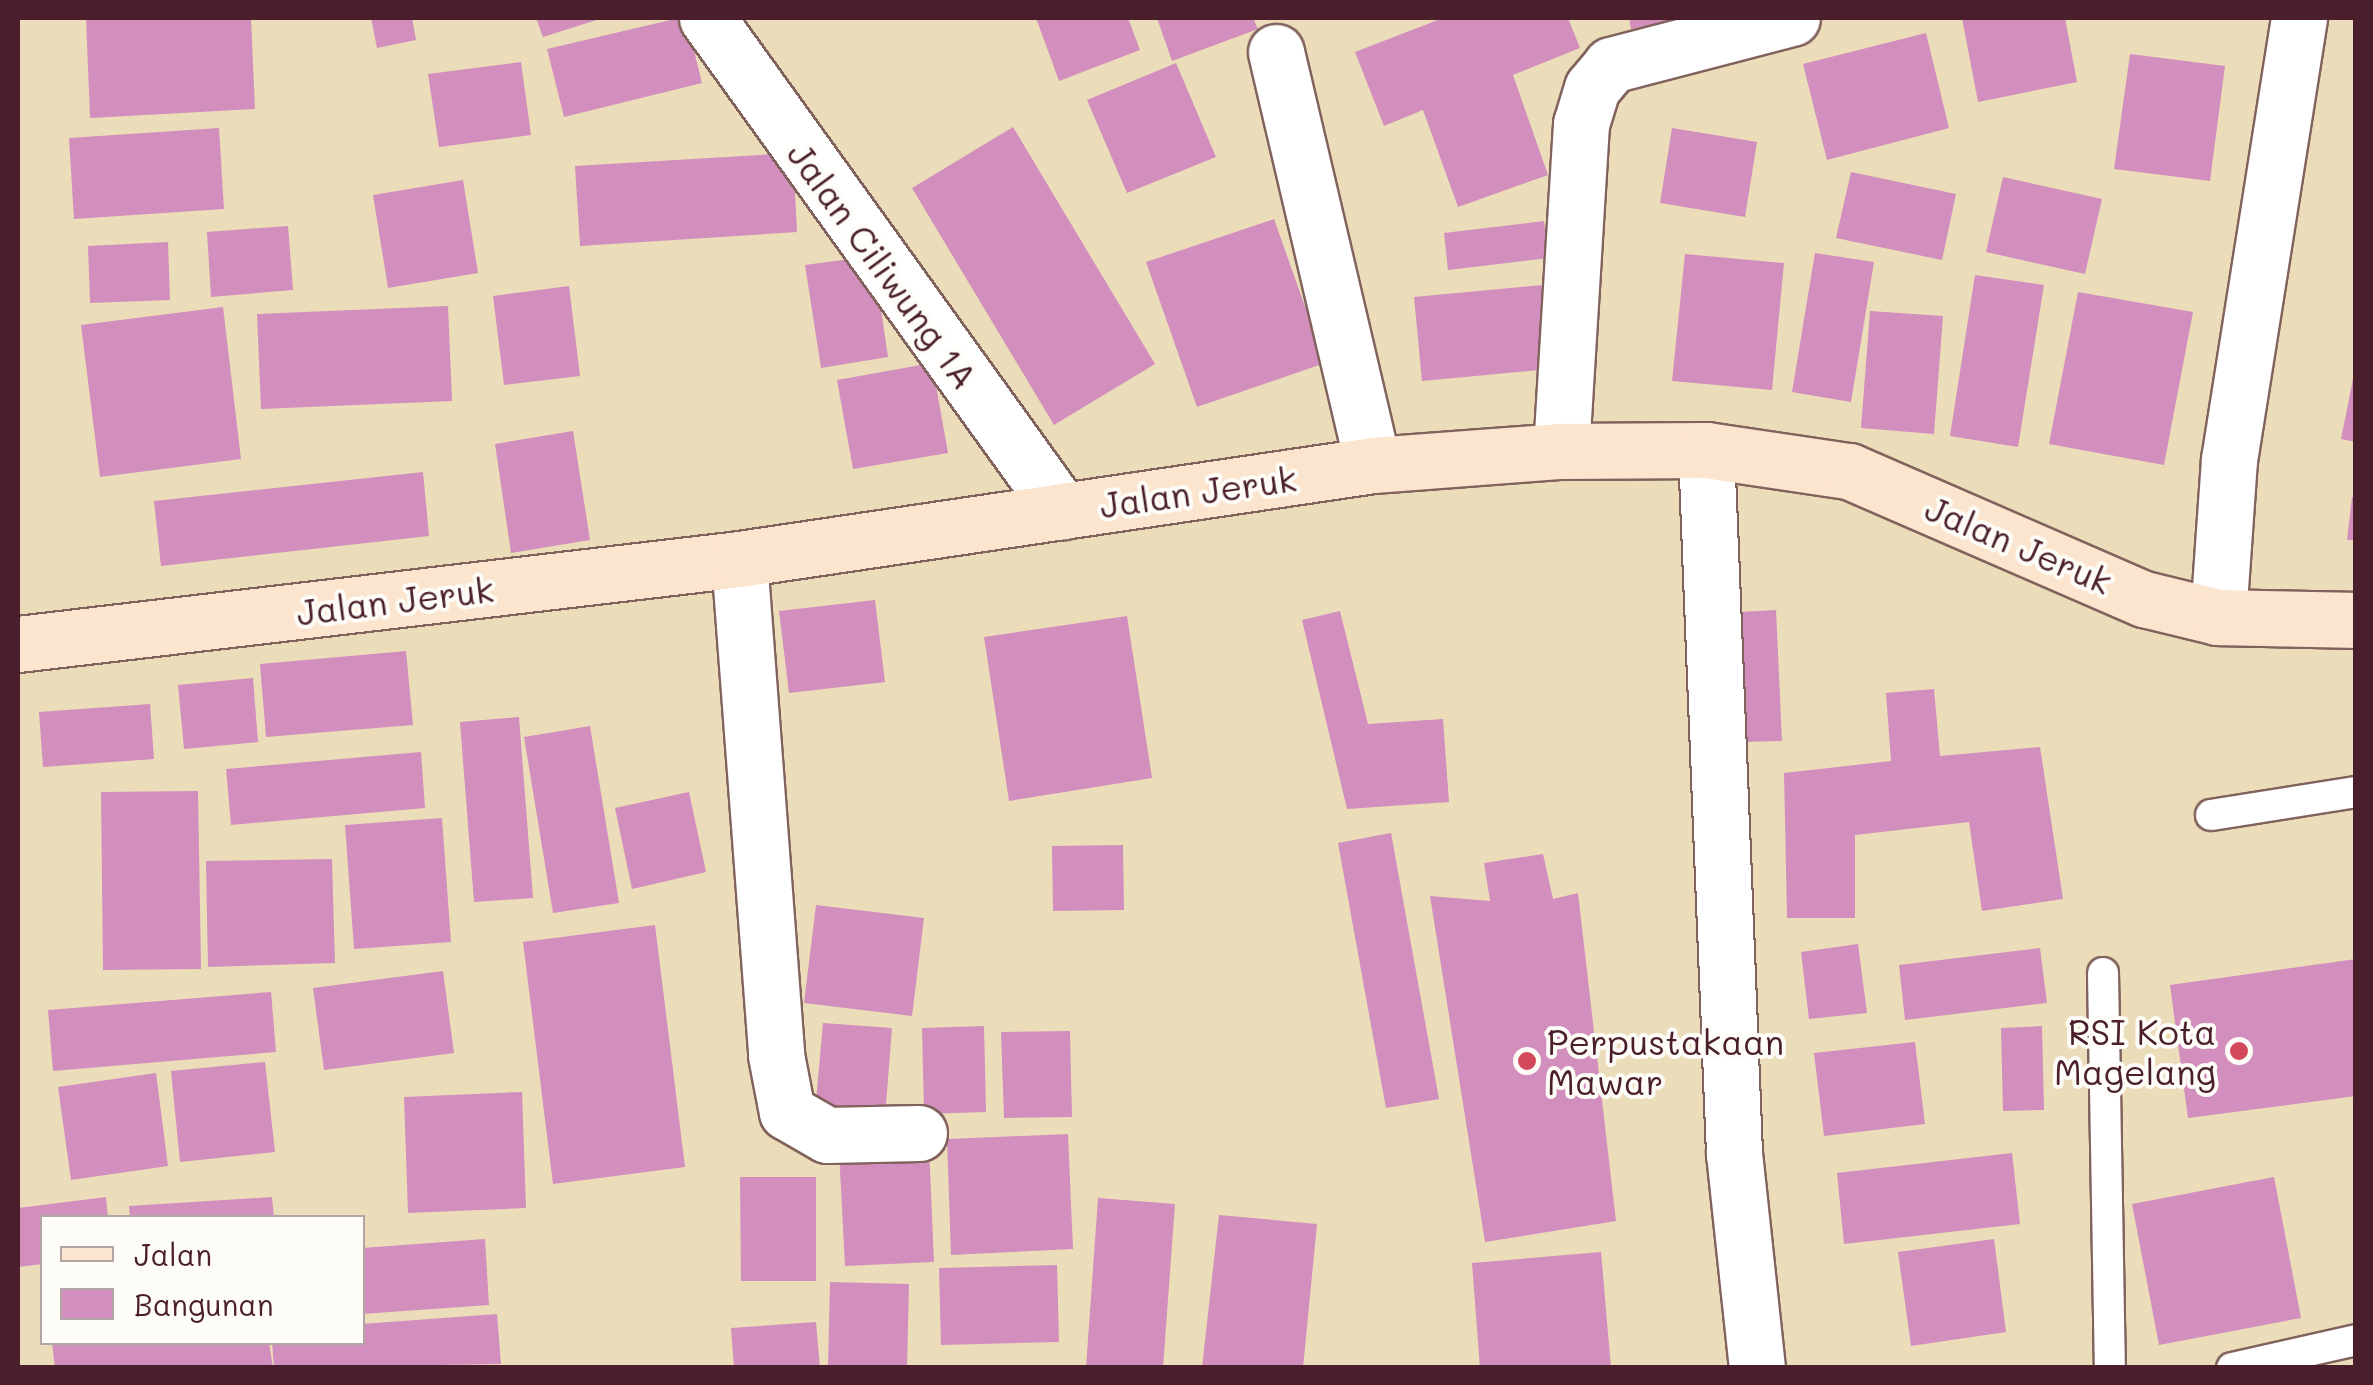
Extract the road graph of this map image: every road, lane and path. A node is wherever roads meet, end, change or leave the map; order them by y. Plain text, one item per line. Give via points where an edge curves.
1 (706, 18) edge
2 (1792, 18) edge
3 (2300, 18) edge
4 (1276, 52) dead end
5 (1561, 450) junction
6 (1706, 450) junction
7 (1373, 465) junction
8 (1062, 510) junction
9 (738, 560) junction
10 (2218, 617) junction
11 (2356, 620) edge
12 (18, 644) edge
13 (2356, 792) edge
14 (2212, 816) dead end
15 (2103, 974) dead end
16 (919, 1133) dead end
17 (2356, 1340) edge
18 (1757, 1368) edge
19 (2110, 1368) edge
20 (2232, 1368) edge

1 - 8 street, Jalan Ciliwung 1A
2 - 5 street via 1611,65 1592,88 1580,124
3 - 10 street via 2229,460
4 - 7 street
5 - 6 main road, Jalan Jeruk
5 - 7 main road, Jalan Jeruk
6 - 10 main road, Jalan Jeruk via 1849,471 2144,599
6 - 18 street via 1734,1153
7 - 8 main road, Jalan Jeruk
8 - 9 main road, Jalan Jeruk
9 - 12 main road, Jalan Jeruk
9 - 16 street via 776,1054 787,1112 827,1135
10 - 11 main road, Jalan Jeruk
13 - 14 lane
15 - 19 lane
17 - 20 lane

